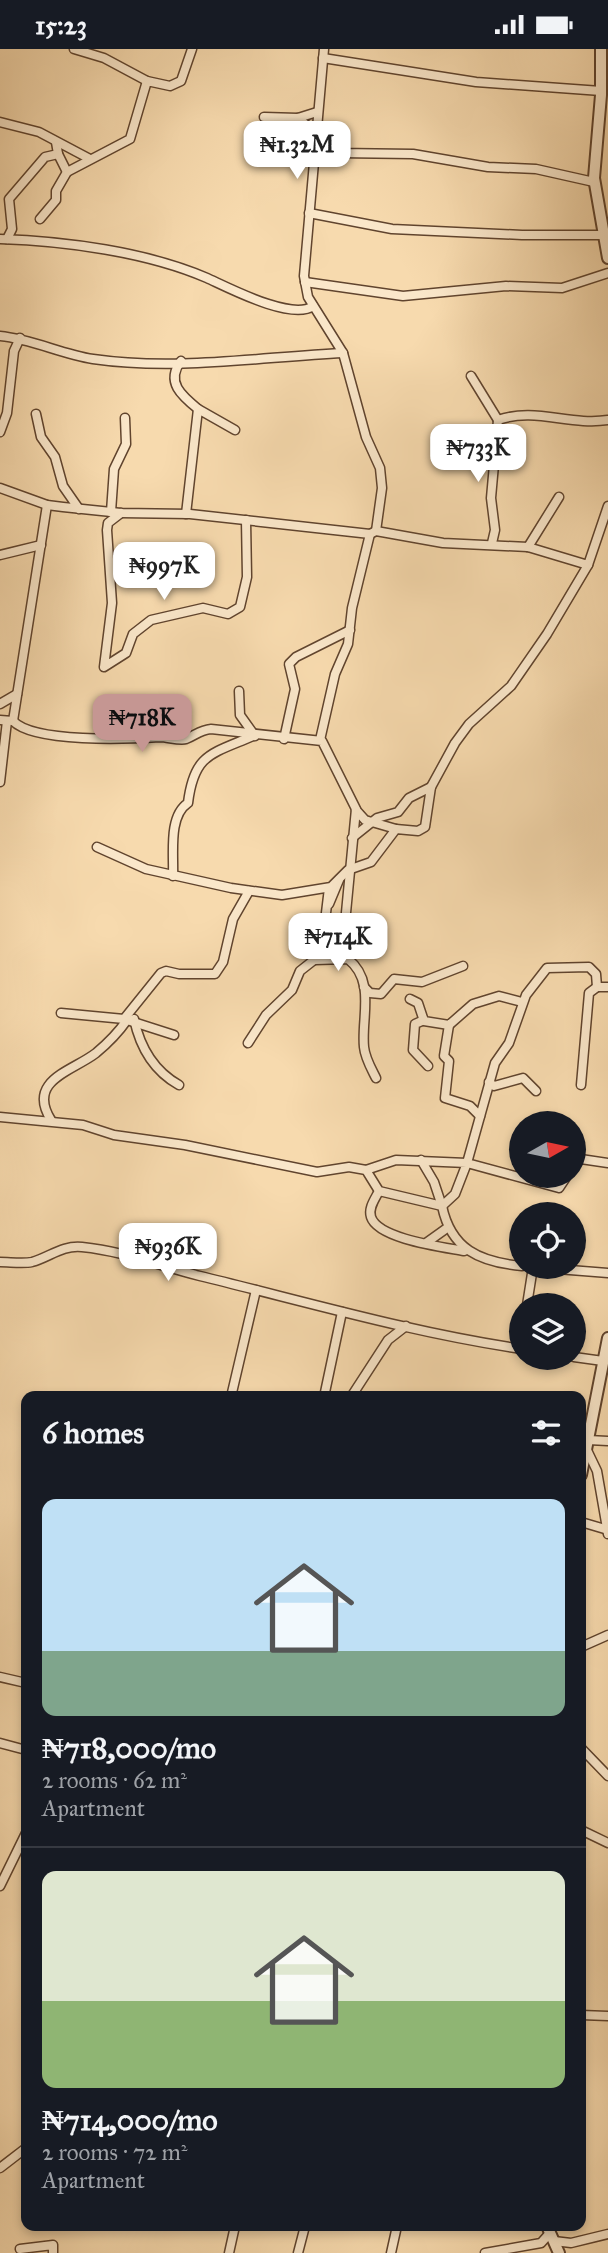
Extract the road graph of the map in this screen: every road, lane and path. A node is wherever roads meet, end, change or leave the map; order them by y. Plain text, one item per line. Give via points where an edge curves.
1 (74, 49) edge
2 (192, 49) edge
3 (601, 49) edge
4 (323, 53) edge
5 (147, 81) junction
6 (601, 91) junction
7 (317, 112) junction
8 (264, 117) dead end
9 (298, 118) junction
10 (0, 121) edge
11 (316, 129) junction
12 (56, 142) junction
13 (329, 149) junction
14 (316, 151) junction
15 (58, 155) junction
16 (90, 159) junction
17 (67, 172) junction
18 (594, 181) junction
19 (602, 196) edge
20 (309, 213) junction
21 (40, 219) dead end
22 (604, 235) junction
23 (4, 239) edge
24 (608, 258) edge
25 (608, 273) edge
26 (305, 282) junction
27 (313, 306) junction
28 (0, 336) edge
29 (20, 338) junction
30 (342, 353) junction
31 (181, 361) junction
32 (471, 376) dead end
33 (198, 409) junction
34 (36, 414) dead end
35 (125, 418) dead end
36 (498, 420) junction
37 (608, 420) edge
38 (235, 430) dead end
39 (0, 432) edge
40 (0, 488) edge
41 (559, 496) dead end
42 (47, 505) junction
43 (608, 506) edge
44 (79, 509) junction
45 (111, 512) junction
46 (121, 513) junction
47 (186, 514) junction
48 (246, 520) junction
49 (373, 533) junction
50 (492, 543) junction
51 (41, 545) junction
52 (528, 547) junction
53 (0, 555) edge
54 (588, 565) junction
55 (349, 631) junction
56 (239, 691) dead end
57 (17, 694) junction
58 (0, 703) edge
59 (6, 720) edge
60 (254, 736) junction
61 (284, 739) junction
62 (320, 740) junction
63 (0, 782) edge
64 (432, 787) junction
65 (356, 809) junction
66 (372, 821) junction
67 (396, 829) junction
68 (352, 838) junction
69 (97, 847) dead end
70 (348, 870) junction
71 (173, 876) junction
72 (339, 880) junction
73 (329, 888) junction
74 (249, 891) junction
75 (329, 904) junction
76 (345, 923) dead end
77 (314, 960) junction
78 (463, 965) dead end
79 (364, 987) junction
80 (597, 987) junction
81 (608, 987) edge
82 (410, 999) dead end
83 (522, 1002) junction
84 (61, 1013) dead end
85 (128, 1020) junction
86 (424, 1020) junction
87 (449, 1025) junction
88 (174, 1035) dead end
89 (248, 1043) dead end
90 (428, 1066) dead end
91 (376, 1078) dead end
92 (489, 1082) junction
93 (179, 1085) dead end
94 (580, 1085) dead end
95 (536, 1091) dead end
96 (480, 1116) junction
97 (0, 1118) edge
98 (51, 1120) junction
99 (421, 1160) junction
100 (586, 1160) edge
101 (467, 1163) junction
102 (608, 1163) edge
103 (366, 1170) junction
104 (509, 1174) edge
105 (379, 1191) junction
106 (442, 1206) junction
107 (447, 1228) junction
108 (425, 1243) junction
109 (467, 1252) junction
110 (0, 1262) edge
111 (509, 1263) edge
112 (586, 1271) edge
113 (608, 1273) edge
114 (256, 1290) junction
115 (342, 1312) junction
116 (406, 1326) junction
117 (608, 1338) edge
118 (509, 1346) edge
119 (586, 1359) edge
120 (603, 1361) junction
121 (232, 1391) edge
122 (325, 1391) edge
123 (355, 1391) edge
124 (586, 1440) edge
125 (608, 1441) edge
126 (586, 1445) edge
127 (586, 1447) edge
128 (605, 1505) edge
129 (586, 1524) edge
130 (608, 1531) edge
131 (608, 1635) edge
132 (586, 1645) edge
133 (0, 1677) edge
134 (21, 1682) edge
135 (0, 1743) edge
136 (21, 1749) edge
137 (586, 1753) edge
138 (608, 1776) edge
139 (586, 1832) edge
140 (21, 1843) edge
141 (608, 1843) edge
142 (0, 1886) edge
143 (586, 2015) edge
144 (608, 2016) edge
145 (21, 2152) edge
146 (0, 2168) edge
147 (233, 2231) edge
148 (304, 2231) edge
149 (396, 2231) edge
150 (550, 2233) edge
151 (608, 2234) edge
152 (303, 2243) junction
153 (20, 2249) dead end
154 (53, 2253) edge
155 (229, 2253) edge
156 (298, 2253) edge
157 (306, 2253) edge
158 (391, 2253) edge
159 (485, 2253) edge
160 (559, 2253) edge

1 - 5 street via 104,58
2 - 5 street via 181,81 170,86
3 - 6 street
4 - 6 street via 476,82
4 - 7 street
5 - 16 street via 130,139
6 - 18 street
7 - 9 street
7 - 11 street
8 - 9 street
9 - 11 street
10 - 12 street
11 - 13 street
11 - 14 street
12 - 15 street
12 - 16 street
13 - 14 street
13 - 18 street via 414,154
14 - 20 street
15 - 17 street
15 - 23 street via 45,157 9,199 12,229
16 - 17 street
17 - 21 street via 56,200
18 - 19 street
19 - 22 street
20 - 22 street via 392,229
20 - 26 street
22 - 24 street
23 - 27 street via 47,240 156,261 184,268 262,302 300,311
25 - 26 street via 562,288 506,286 403,296
26 - 27 street
27 - 30 street
28 - 29 street
29 - 31 street via 93,359
29 - 39 street
30 - 31 street via 232,362
30 - 49 street via 366,437 380,468 382,488
31 - 33 street via 174,383 178,393
32 - 36 street
33 - 38 street
33 - 47 street
34 - 44 street via 40,437 55,457 63,486
35 - 45 street via 126,444 114,470
36 - 37 street via 533,413 576,422
36 - 50 street
40 - 42 street
41 - 52 street
42 - 44 street
42 - 51 street
43 - 54 street
44 - 45 street
45 - 46 street
46 - 47 street
46 - 48 street via 108,523 107,530 112,603 104,667 126,653 133,634 151,620 203,608 228,614 240,607 247,577
47 - 48 street
48 - 49 street
49 - 50 street via 443,543
49 - 55 street
50 - 52 street
51 - 53 street
51 - 57 street
52 - 54 street
54 - 64 street via 511,686 454,743
55 - 61 street via 289,664 295,689
55 - 62 street
56 - 60 street via 240,715
57 - 58 street
57 - 59 street
59 - 60 street via 46,736 186,739 211,729
59 - 63 street
60 - 61 street
60 - 71 street via 210,756 194,770 188,803 176,820
61 - 62 street
62 - 65 street via 327,744 333,767
64 - 66 street via 409,798 398,812
64 - 67 street via 425,827 418,831
65 - 66 street via 362,818
65 - 68 street
66 - 67 street
66 - 68 street
67 - 70 street via 371,862
68 - 70 street
69 - 71 street
70 - 72 street
70 - 76 street
71 - 74 street
72 - 73 street
72 - 75 street
73 - 74 street via 282,895
73 - 75 street
74 - 85 street via 233,919 223,962 215,974 166,971 132,1009
75 - 77 street via 322,946
77 - 79 street via 348,959
77 - 89 street via 300,971 292,990 266,1015
78 - 79 street via 422,982 394,979 381,994
79 - 91 street via 364,1051
80 - 81 street
80 - 83 street via 596,974 589,967 547,968
80 - 94 street via 589,993
82 - 86 street via 418,1003
83 - 87 street via 499,996 473,1004
83 - 92 street
84 - 85 street
85 - 88 street
85 - 93 street via 144,1052 164,1077
85 - 98 street via 95,1054 63,1071 48,1086 44,1102
86 - 87 street
86 - 90 street via 415,1024 413,1050
87 - 96 street via 443,1049 449,1061 445,1098 470,1106
92 - 95 street via 494,1086 523,1078
92 - 96 street
96 - 101 street
97 - 98 street
98 - 103 street via 317,1172 349,1167
99 - 101 street
99 - 103 street via 396,1160
99 - 106 street
100 - 102 street
101 - 104 street
101 - 106 street via 455,1194
103 - 105 street
105 - 106 street
105 - 108 street via 370,1208 376,1226
106 - 107 street
107 - 108 street
107 - 109 street
108 - 109 street
109 - 111 street
110 - 114 street via 32,1262 60,1249 90,1248
112 - 113 street
114 - 115 street
114 - 121 street
115 - 116 street
115 - 122 street
116 - 118 street
116 - 123 street via 388,1340
117 - 120 street
119 - 120 street
120 - 124 street
125 - 126 street
127 - 128 street
128 - 130 street
129 - 130 street
131 - 132 street
133 - 134 street
135 - 136 street
137 - 138 street
139 - 141 street
140 - 142 street
143 - 144 street
145 - 146 street
147 - 155 street
148 - 152 street
149 - 158 street
150 - 151 street via 571,2243
150 - 159 street via 541,2243
150 - 160 street
152 - 156 street
152 - 157 street
153 - 154 street via 53,2245

